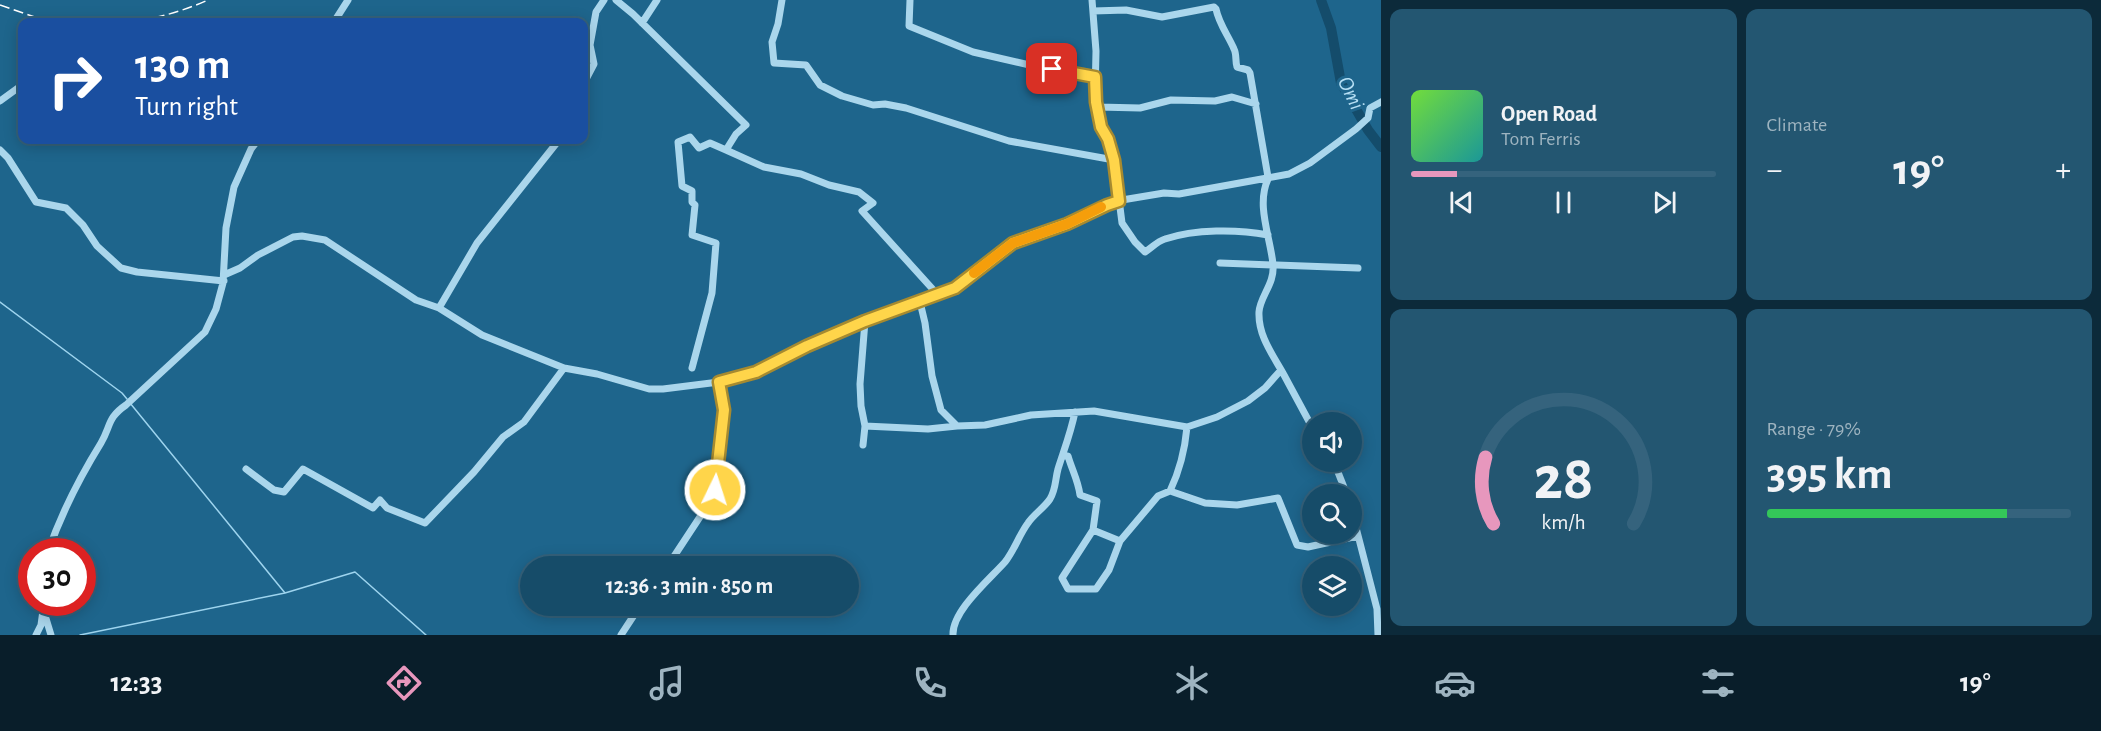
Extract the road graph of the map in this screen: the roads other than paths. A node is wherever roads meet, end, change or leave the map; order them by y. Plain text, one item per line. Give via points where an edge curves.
1 (348, 0) edge
2 (604, 0) edge
3 (616, 0) edge
4 (657, 0) edge
5 (910, 0) edge
6 (1092, 0) edge
7 (780, 1) edge
8 (1093, 10) junction
9 (337, 18) edge
10 (642, 23) junction
11 (588, 75) edge
12 (1095, 77) junction
13 (18, 88) edge
14 (0, 101) edge
15 (1381, 102) edge
16 (1256, 104) junction
17 (1098, 107) junction
18 (255, 144) edge
19 (556, 144) edge
20 (0, 150) edge
21 (726, 150) junction
22 (1114, 160) junction
23 (1268, 178) junction
24 (1119, 201) junction
25 (1268, 235) junction
26 (1220, 263) dead end
27 (225, 265) junction
28 (1273, 265) junction
29 (1358, 268) dead end
30 (234, 271) junction
31 (224, 278) junction
32 (938, 295) junction
33 (920, 302) junction
34 (439, 308) junction
35 (865, 321) junction
36 (564, 368) junction
37 (692, 368) dead end
38 (1281, 370) junction
39 (719, 382) junction
40 (1075, 412) junction
41 (1304, 412) edge
42 (865, 426) junction
43 (957, 426) junction
44 (1187, 427) junction
45 (863, 445) dead end
46 (1063, 456) junction
47 (246, 469) dead end
48 (1170, 491) junction
49 (1093, 530) junction
50 (54, 538) edge
51 (1120, 541) junction
52 (1322, 544) edge
53 (1360, 544) edge
54 (674, 556) edge
55 (42, 616) edge
56 (46, 616) edge
57 (635, 616) edge
58 (36, 635) edge
59 (51, 635) edge
60 (621, 635) edge
61 (953, 635) edge
62 (1378, 635) edge

1 - 9 street
2 - 11 street via 596,12 590,45 594,64
3 - 10 street
4 - 10 street
5 - 12 street via 909,26 973,52
6 - 8 street
7 - 22 street via 772,42 774,63 806,64 820,85 842,96 873,105 906,108 1009,141
8 - 12 street
8 - 16 street via 1126,10 1162,18 1214,7 1234,48 1237,68 1250,74
10 - 21 street via 746,125
12 - 17 street
13 - 14 street
15 - 23 street via 1370,108 1368,118 1356,129 1300,168
16 - 17 street via 1232,97 1215,101 1171,100 1140,108
16 - 23 street
17 - 22 street
18 - 27 street via 234,188 226,228
19 - 34 street via 477,243
20 - 31 street via 36,202 66,208 121,268
21 - 32 street via 764,167 859,192 873,203 862,211
21 - 37 street via 710,143 699,148 690,137 678,142 682,186 692,191 695,205 692,235 716,243 712,293
22 - 24 street
23 - 24 street
23 - 25 street via 1263,201
24 - 25 street via 1122,223 1145,252 1163,239 1202,232
24 - 32 street via 1013,243 955,288
25 - 28 street
26 - 28 street
27 - 30 street
27 - 31 street
28 - 29 street
28 - 38 street via 1259,312 1267,347
30 - 31 street
30 - 34 street via 293,237 316,238 334,244 416,300
31 - 50 street via 205,332 108,423
32 - 33 street
33 - 35 street
33 - 43 street via 941,410
34 - 36 street via 482,335
35 - 39 street via 756,372
35 - 42 street via 860,384
36 - 39 street via 649,388
36 - 47 street via 524,422 503,437 425,523 387,508 380,500 374,508 303,470 284,492 274,490
38 - 41 street
38 - 44 street via 1248,401
39 - 54 street via 724,410 715,495
40 - 43 street via 1031,415 985,426
40 - 44 street via 1094,411
40 - 46 street
42 - 43 street
42 - 45 street
44 - 48 street via 1177,477
46 - 49 street via 1068,456 1078,478 1080,495 1097,501
46 - 61 street via 1049,501 1029,521 1006,561 962,609
48 - 51 street via 1158,496
48 - 52 street via 1216,504 1237,505 1278,498 1298,545
49 - 51 street
49 - 51 street via 1062,578 1068,589 1096,589 1109,570
53 - 62 street via 1377,609
55 - 58 street
56 - 59 street
57 - 60 street

